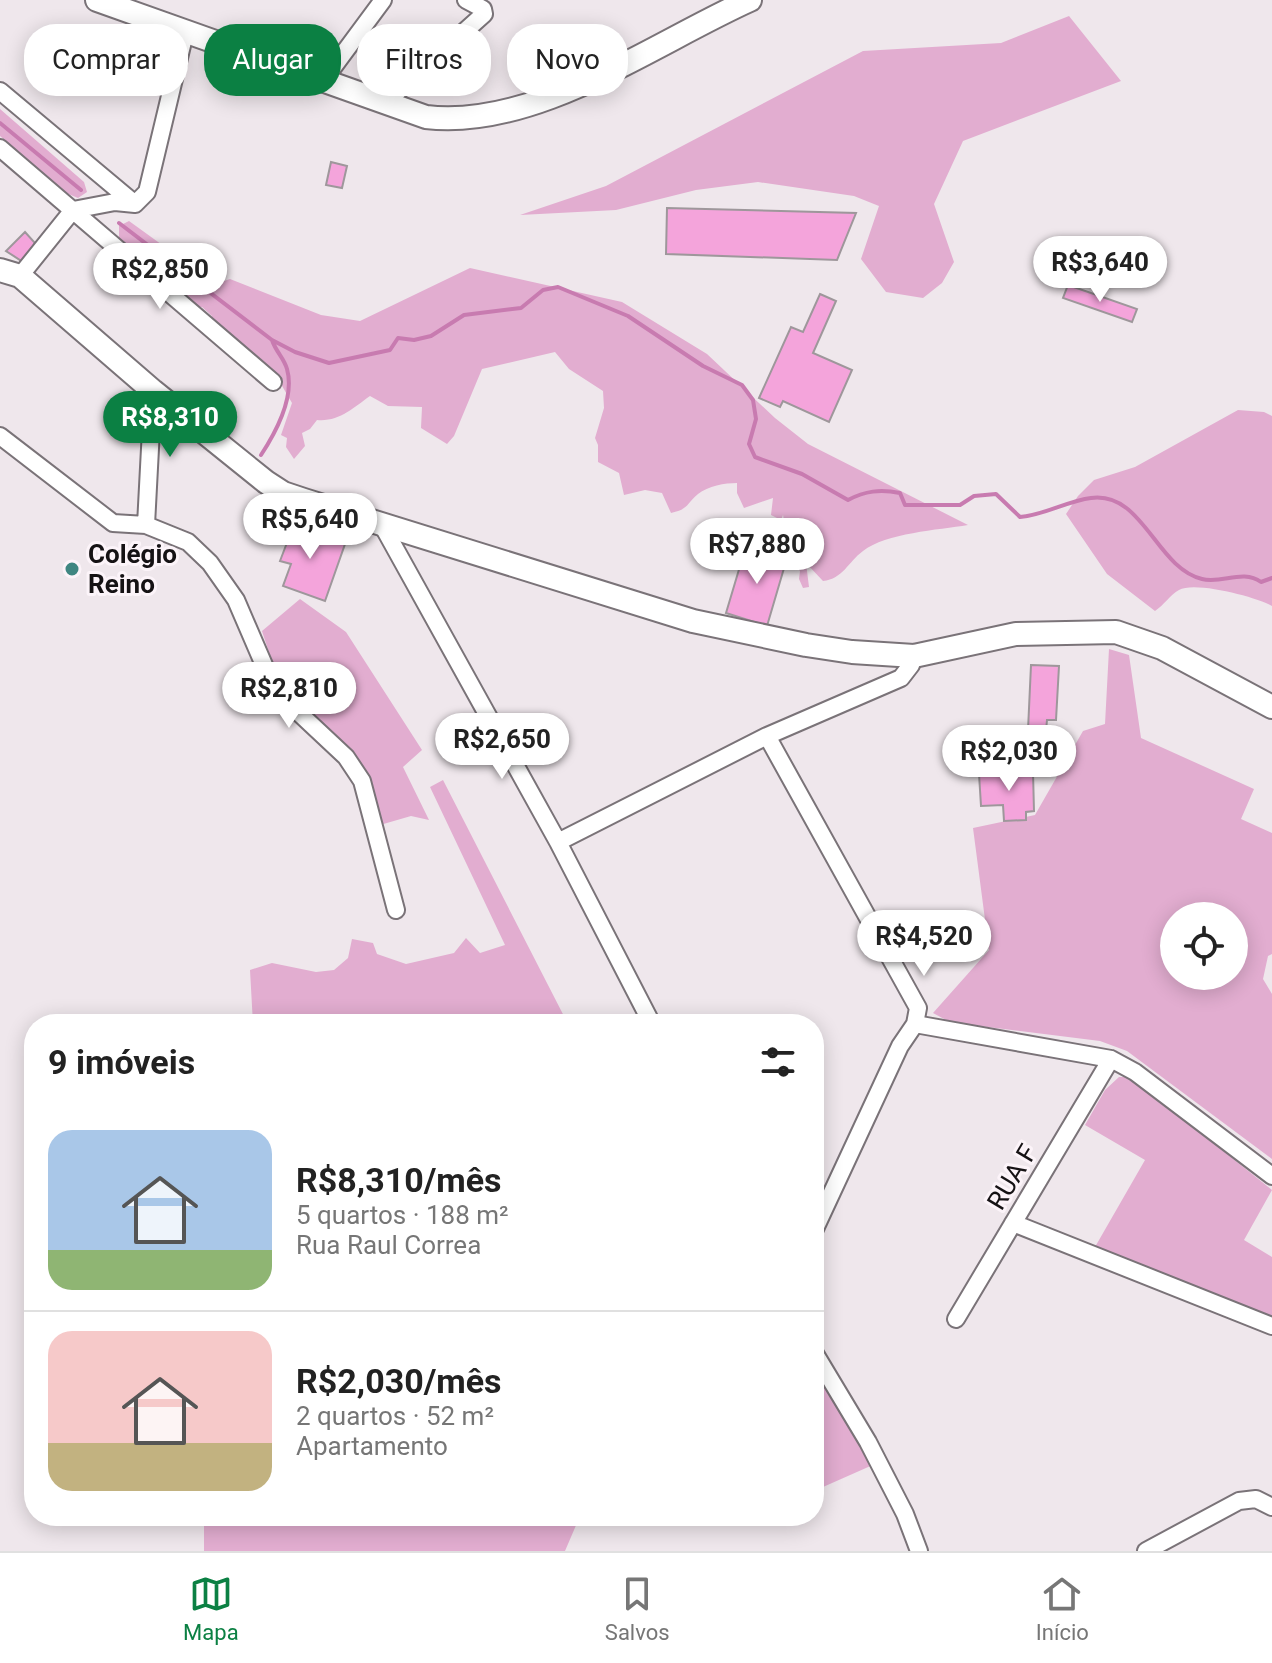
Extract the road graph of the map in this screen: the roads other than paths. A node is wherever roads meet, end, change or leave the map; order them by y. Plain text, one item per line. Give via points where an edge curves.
1 (97, 0) edge
2 (383, 0) edge
3 (466, 0) edge
4 (750, 0) edge
5 (161, 24) edge
6 (341, 57) edge
7 (341, 87) edge
8 (0, 91) edge
9 (170, 96) edge
10 (386, 102) junction
11 (0, 148) edge
12 (135, 204) junction
13 (73, 210) junction
14 (10, 273) edge
15 (273, 382) dead end
16 (153, 391) junction
17 (0, 436) edge
18 (381, 523) junction
19 (146, 525) junction
20 (914, 656) junction
21 (1272, 707) edge
22 (767, 736) junction
23 (558, 842) junction
24 (396, 910) dead end
25 (647, 1014) edge
26 (915, 1024) junction
27 (1111, 1059) junction
28 (1272, 1176) edge
29 (824, 1209) edge
30 (1013, 1223) junction
31 (956, 1319) dead end
32 (1272, 1326) edge
33 (824, 1369) edge
34 (1272, 1507) edge
35 (919, 1551) edge
36 (1146, 1551) edge

1 - 5 main road
2 - 6 street
3 - 10 street via 484,14
4 - 10 main road via 546,99 446,119
7 - 10 main road
8 - 12 street
9 - 12 street via 147,192
11 - 13 street
12 - 13 street
13 - 14 street
13 - 15 street
14 - 16 main road
16 - 18 main road via 283,493
16 - 19 street
17 - 19 street via 113,523
18 - 20 main road via 693,621 852,652
18 - 23 street
19 - 24 street via 188,542 210,563 236,600 283,698 346,757 362,781
20 - 21 main road via 1016,634 1116,632 1162,648
20 - 22 street via 901,678
22 - 23 street
22 - 26 street via 918,1008
23 - 25 street
26 - 27 street
26 - 29 street
27 - 28 street
27 - 30 street, RUA F
30 - 31 street, RUA F
30 - 32 street
33 - 35 street via 868,1442
34 - 36 street via 1256,1499 1239,1501

